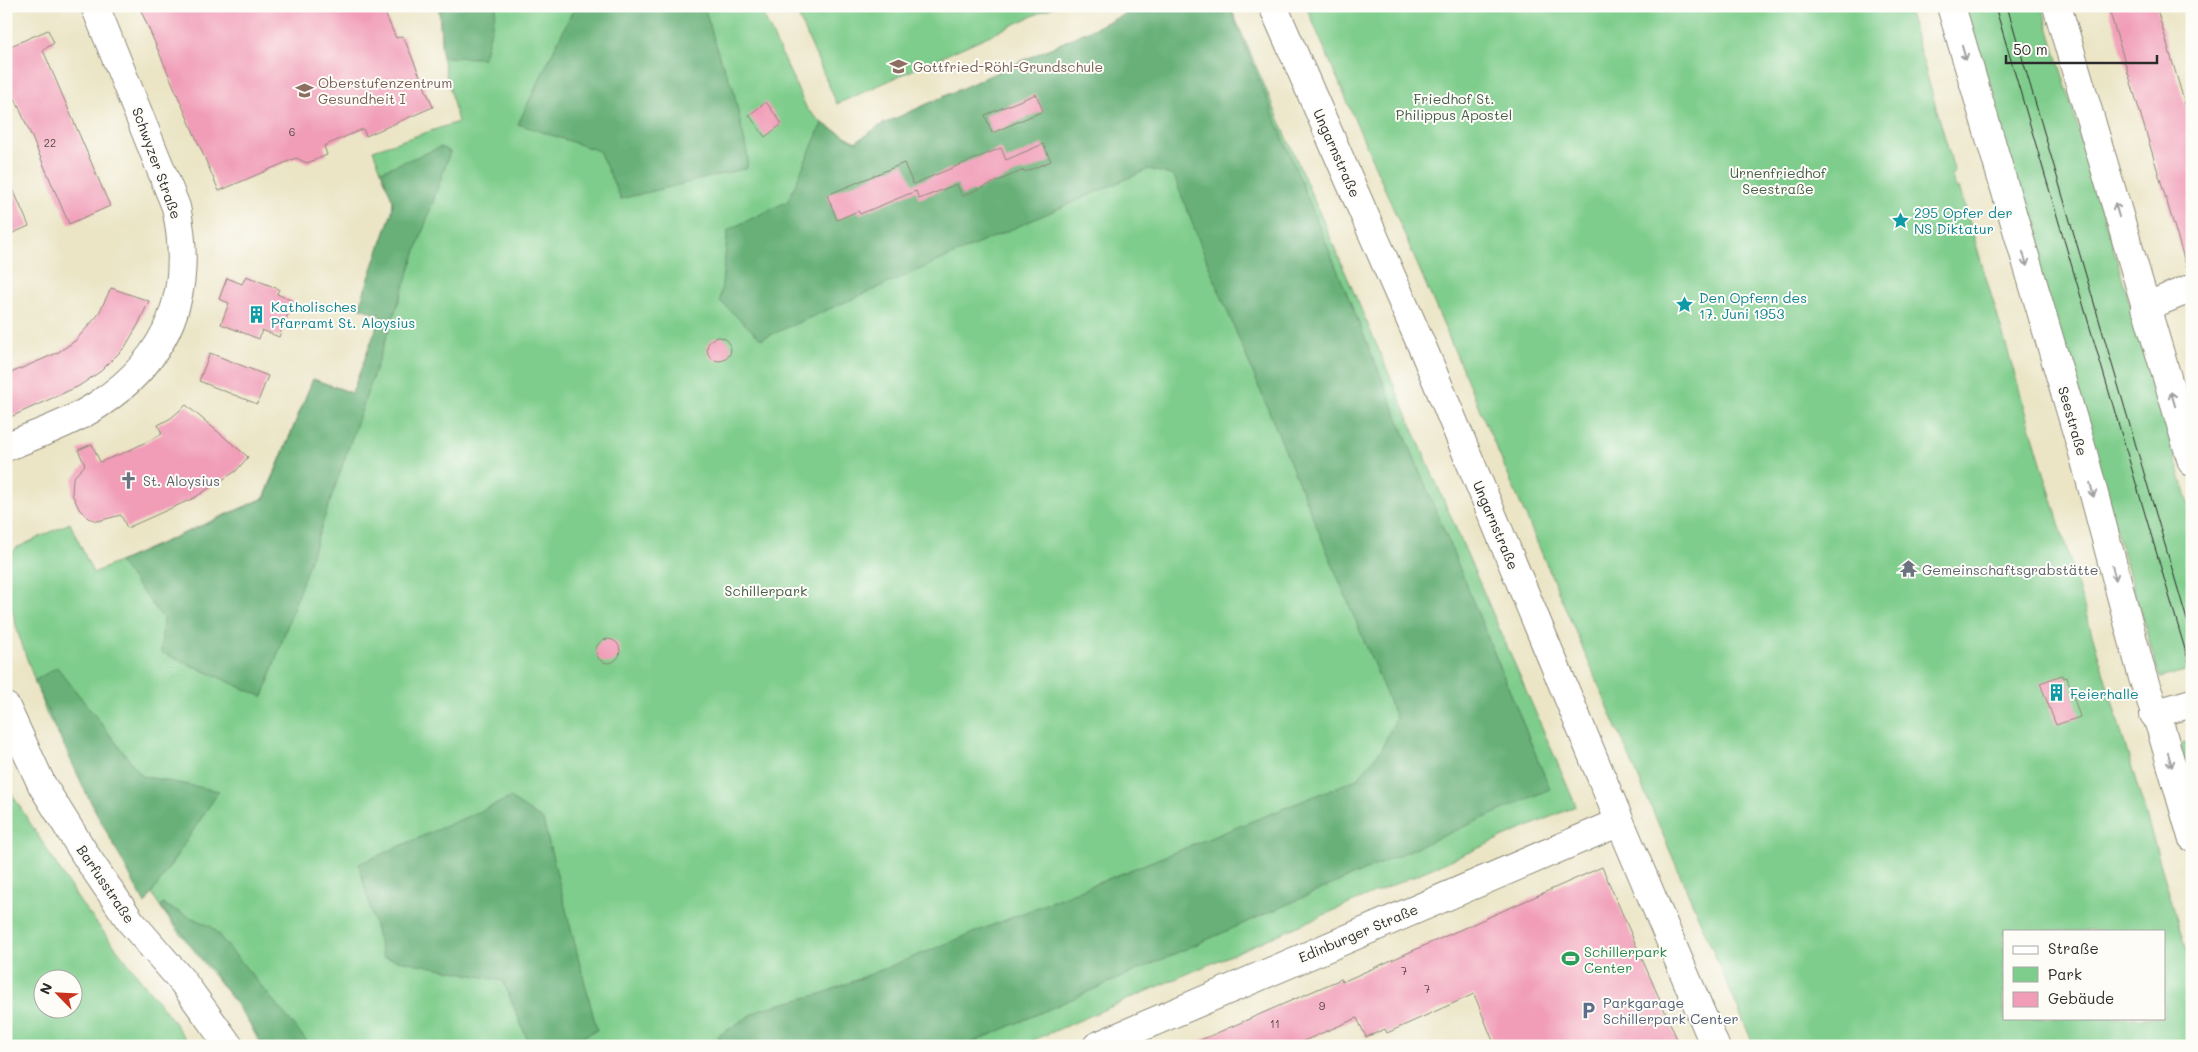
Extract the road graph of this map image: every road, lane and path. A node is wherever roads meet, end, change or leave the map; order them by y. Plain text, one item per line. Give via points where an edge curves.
1 (96, 6) edge
2 (1273, 6) edge
3 (1951, 6) edge
4 (2057, 6) edge
5 (2192, 288) edge
6 (2145, 307) junction
7 (6, 448) edge
8 (2192, 462) edge
9 (2192, 703) edge
10 (6, 707) edge
11 (2154, 714) junction
12 (1620, 822) junction
13 (2192, 836) edge
14 (229, 1046) edge
15 (1097, 1046) edge
16 (1715, 1046) edge

1 - 7 street, Schwyzer Straße via 176,207 183,266 178,300 163,340 148,362 122,388 89,410
2 - 12 street, Ungarnstraße via 1424,351
3 -> 11 street, Seestraße via 2083,453
6 -> 4 street
5 - 6 street
8 -> 6 street
9 - 11 street
10 - 14 street, Barfusstraße via 42,785 88,859 132,922 183,982
11 -> 13 street, Seestraße via 2161,728
12 - 15 street, Edinburger Straße
12 - 16 street, Ungarnstraße

